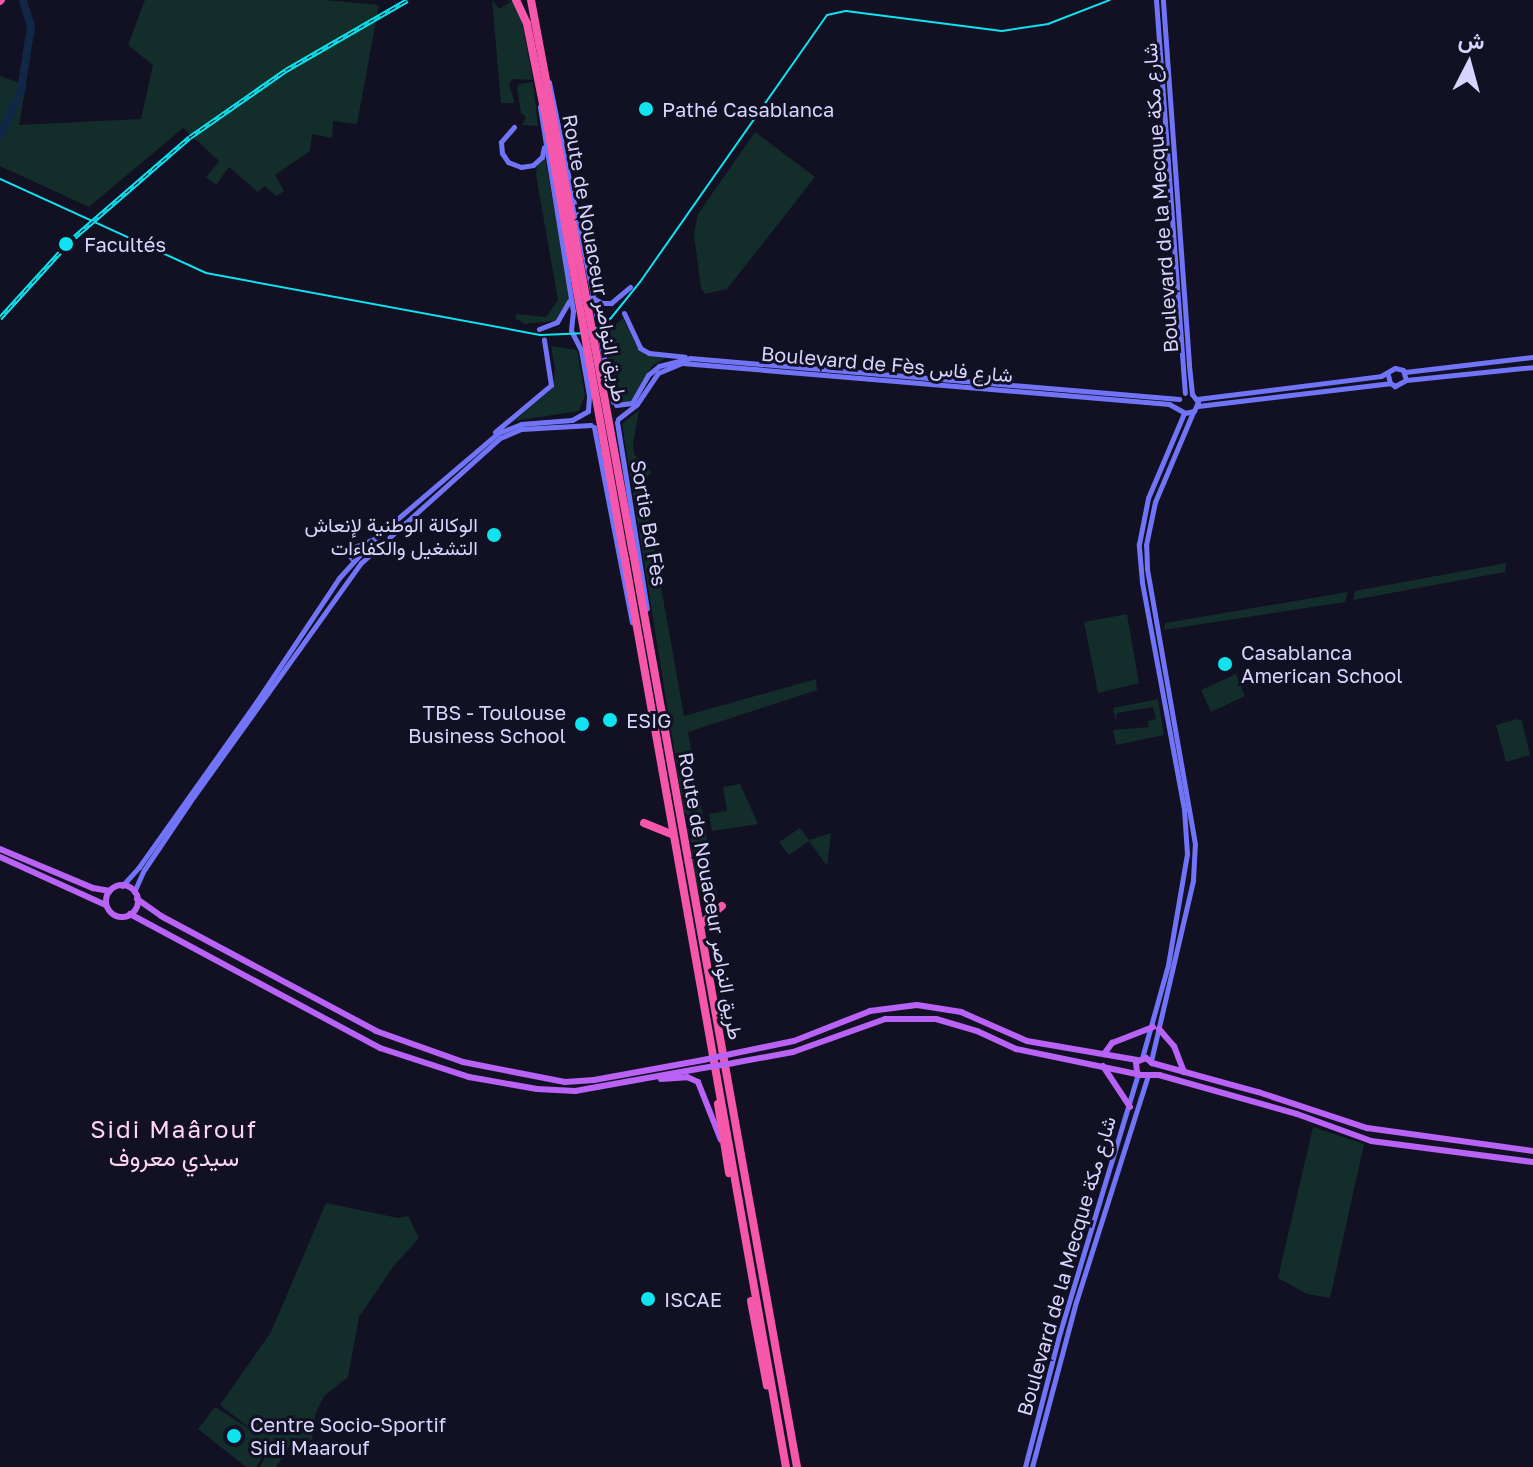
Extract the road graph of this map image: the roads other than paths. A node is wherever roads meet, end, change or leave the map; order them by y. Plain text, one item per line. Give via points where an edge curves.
1 (516, 0) edge
2 (531, 0) edge
3 (1156, 0) edge
4 (1165, 0) edge
5 (542, 78) junction
6 (542, 122) junction
7 (514, 127) dead end
8 (630, 287) dead end
9 (570, 297) junction
10 (591, 297) junction
11 (624, 313) dead end
12 (597, 316) junction
13 (574, 320) junction
14 (539, 329) dead end
15 (602, 336) junction
16 (544, 340) dead end
17 (578, 343) junction
18 (1533, 357) edge
19 (690, 358) junction
20 (1533, 367) edge
21 (1405, 372) junction
22 (1388, 375) junction
23 (1406, 380) junction
24 (1390, 383) junction
25 (1192, 395) junction
26 (1179, 399) junction
27 (614, 404) junction
28 (1178, 407) junction
29 (589, 409) junction
30 (1195, 409) junction
31 (1184, 413) junction
32 (617, 421) junction
33 (592, 426) junction
34 (488, 440) junction
35 (642, 632) junction
36 (670, 819) junction
37 (673, 835) junction
38 (0, 849) edge
39 (0, 857) edge
40 (122, 886) junction
41 (110, 891) junction
42 (136, 896) junction
43 (696, 903) junction
44 (106, 905) junction
45 (130, 914) junction
46 (700, 925) junction
47 (1156, 1028) junction
48 (1104, 1054) junction
49 (1140, 1059) junction
50 (1152, 1062) junction
51 (703, 1064) junction
52 (1103, 1066) junction
53 (1184, 1072) junction
54 (1137, 1073) junction
55 (1149, 1074) junction
56 (658, 1078) junction
57 (719, 1079) junction
58 (1130, 1107) junction
59 (725, 1148) junction
60 (1533, 1151) edge
61 (1533, 1162) edge
62 (779, 1426) junction
63 (786, 1467) edge
64 (797, 1467) edge
65 (1025, 1467) edge
66 (1032, 1467) edge

1 - 5 highway, Route de Nouaceur طريق النواصر
2 - 5 highway, Route de Nouaceur طريق النواصر
3 - 25 main road, Boulevard de la Mecque شارع مكة
4 - 25 main road, Boulevard de la Mecque شارع مكة
5 - 6 main road
5 - 10 main road via 554,96
5 - 35 highway, Route de Nouaceur طريق النواصر, bridge
6 - 7 main road via 543,154 536,164 525,167 508,162 501,151 504,135
6 - 9 main road
8 - 10 main road via 611,303
9 - 13 main road
9 - 14 main road via 561,319
10 - 12 main road
11 - 19 main road via 640,348
12 - 13 main road via 587,313
12 - 15 main road
13 - 17 main road via 572,335
15 - 17 main road via 591,346
15 - 27 main road
16 - 34 main road via 551,385
17 - 29 main road
18 - 21 main road
19 - 26 main road, Boulevard de Fès شارع فاس
19 - 27 main road, Boulevard de Fès شارع فاس via 659,366 632,403
20 - 23 main road
21 - 22 main road via 1395,368
21 - 23 main road
22 - 24 main road
22 - 25 main road
23 - 24 main road via 1398,387
24 - 30 main road
25 - 26 main road
25 - 30 main road
26 - 28 main road
27 - 29 main road via 598,400
27 - 32 main road
28 - 31 main road
28 - 32 main road, Boulevard de Fès شارع فاس via 682,363 658,373 637,404
29 - 33 main road
29 - 34 main road via 567,422 513,426
30 - 31 main road
30 - 47 main road via 1155,502 1146,545 1194,835 1193,880
31 - 47 main road via 1148,498 1139,544 1187,854
32 - 33 main road via 607,430
32 - 35 main road, Sortie Bd Fès via 643,578
33 - 35 main road via 616,552
33 - 42 main road via 521,429 500,438 361,563 144,870
34 - 40 main road via 375,538 354,547 349,555 354,561
35 - 36 highway, Route de Nouaceur طريق النواصر
35 - 43 highway, Route de Nouaceur طريق النواصر
36 - 37 highway, Route de Nouaceur طريق النواصر
36 - 37 highway via 643,820
37 - 57 highway, Route de Nouaceur طريق النواصر
38 - 41 main road
39 - 44 main road
40 - 41 main road
40 - 42 main road
41 - 44 main road
42 - 45 main road
42 - 51 main road via 161,916 376,1031 457,1060 565,1082
43 - 46 highway, Route de Nouaceur طريق النواصر
43 - 46 highway via 721,905
44 - 45 main road via 115,916
45 - 56 main road via 380,1048 431,1066 511,1085 569,1091
46 - 64 highway, Route de Nouaceur طريق النواصر
47 - 48 main road via 1112,1043
47 - 49 main road
47 - 50 main road
47 - 53 main road via 1174,1046
48 - 49 main road
48 - 51 main road, bridge via 1018,1038 952,1010 904,1005
49 - 50 main road
49 - 54 main road
50 - 53 main road
50 - 55 main road
51 - 52 main road, bridge via 793,1052 870,1023 918,1017 963,1026 1024,1051
51 - 56 main road
52 - 54 main road
52 - 58 main road
53 - 60 main road via 1367,1128
54 - 55 main road
54 - 58 main road, Boulevard de la Mecque شارع مكة
55 - 61 main road via 1297,1114 1371,1141
55 - 66 main road, Boulevard de la Mecque شارع مكة via 1076,1302
56 - 59 main road via 698,1082
57 - 59 highway
57 - 62 highway, Route de Nouaceur طريق النواصر
58 - 65 main road, Boulevard de la Mecque شارع مكة via 1060,1332
59 - 62 highway via 762,1369
62 - 63 highway, Route de Nouaceur طريق النواصر

